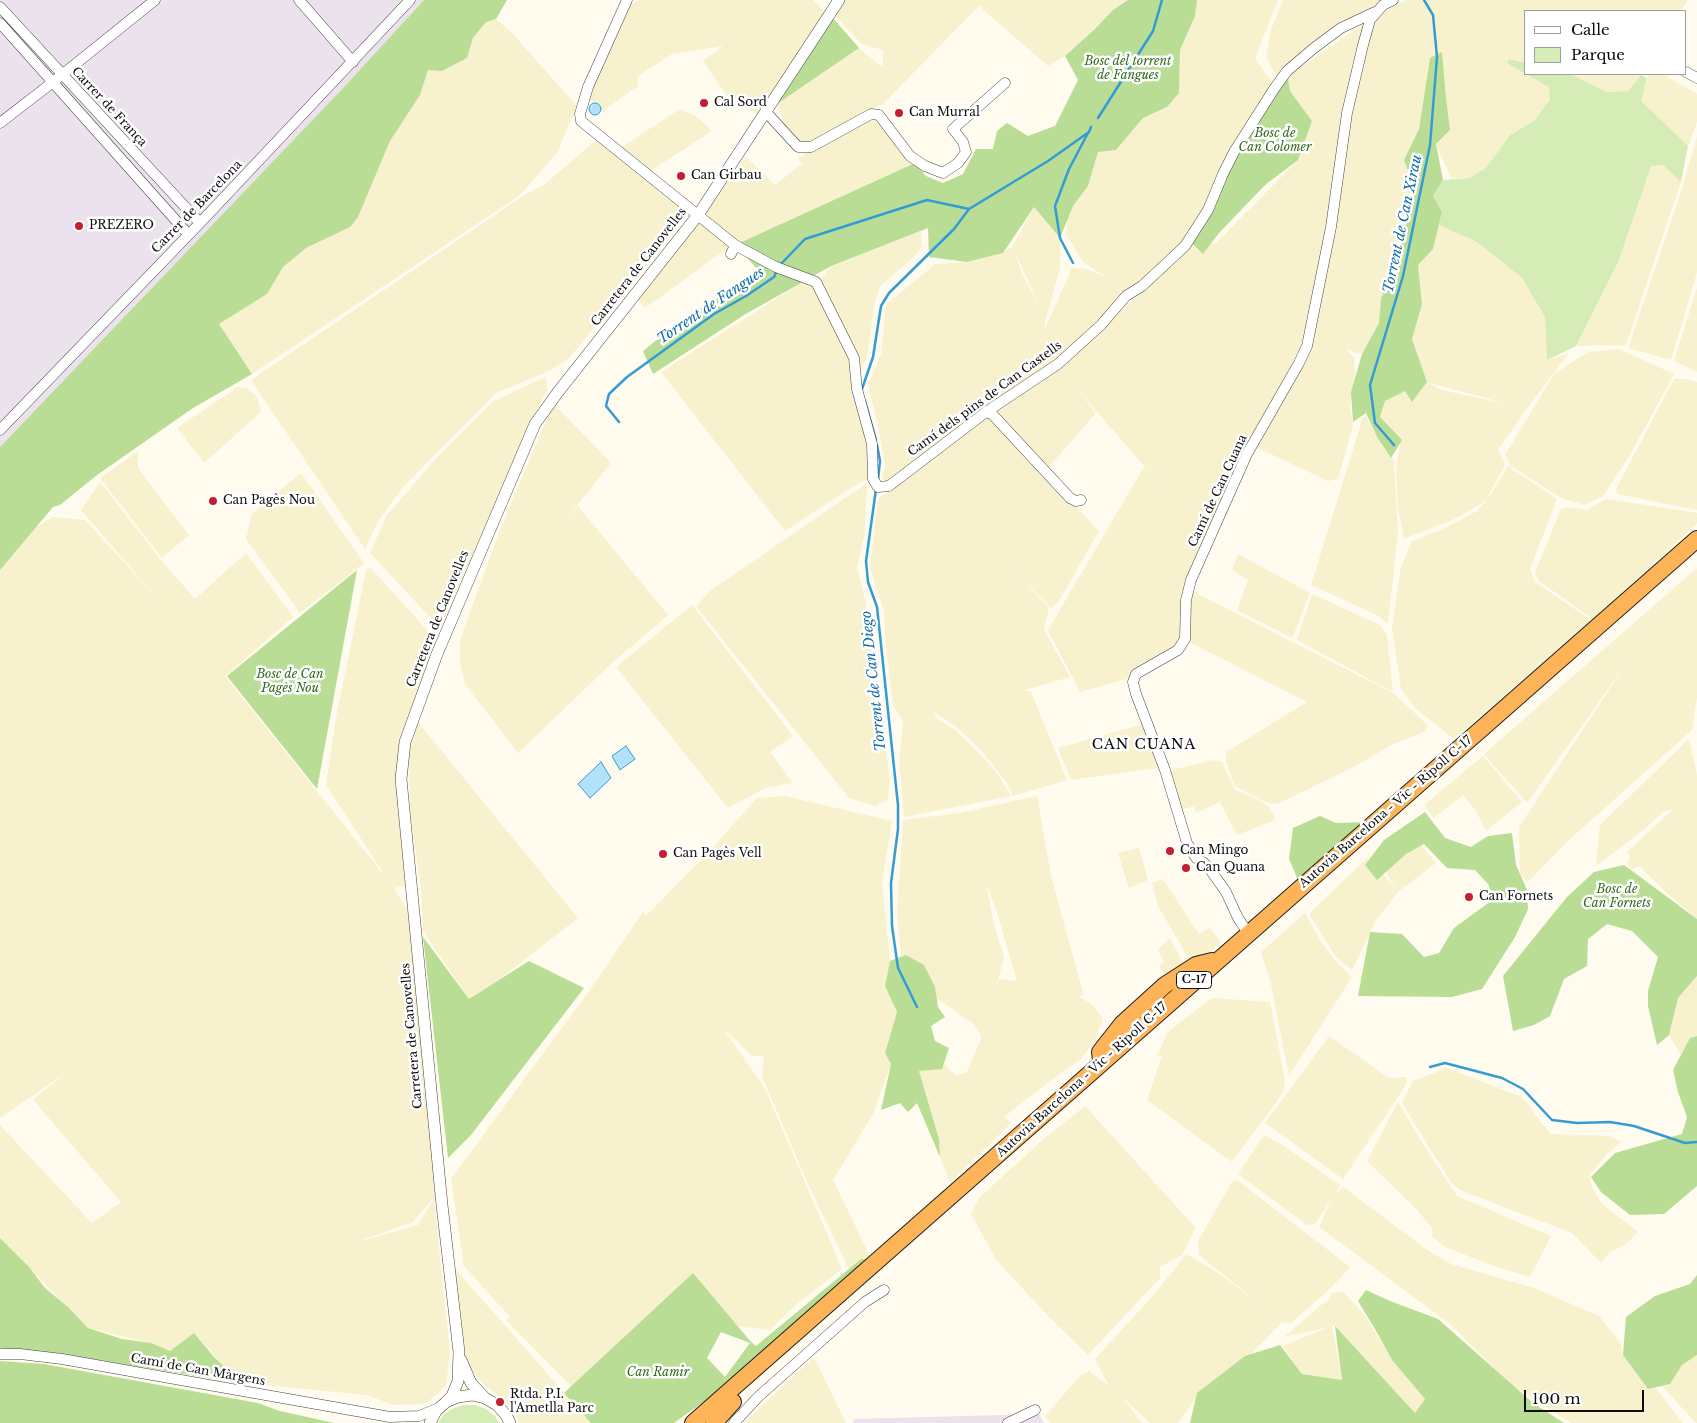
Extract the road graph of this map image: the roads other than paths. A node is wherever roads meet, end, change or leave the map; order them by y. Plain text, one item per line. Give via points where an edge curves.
1 (155, 0) edge
2 (299, 0) edge
3 (410, 0) edge
4 (627, 0) edge
5 (838, 0) edge
6 (1393, 0) edge
7 (0, 7) edge
8 (1378, 11) junction
9 (0, 23) edge
10 (353, 62) junction
11 (62, 75) junction
12 (54, 82) junction
13 (1005, 83) dead end
14 (766, 112) junction
15 (0, 123) edge
16 (698, 215) junction
17 (200, 223) junction
18 (188, 234) junction
19 (986, 412) junction
20 (0, 430) edge
21 (1081, 500) dead end
22 (1697, 538) edge
23 (1697, 552) edge
24 (1248, 933) junction
25 (884, 1290) dead end
26 (459, 1352) junction
27 (0, 1354) edge
28 (485, 1398) junction
29 (444, 1404) junction
30 (1035, 1410) dead end
31 (390, 1416) junction
32 (702, 1421) edge
33 (405, 1423) edge
34 (430, 1423) edge
35 (510, 1423) edge
36 (734, 1423) edge
37 (1008, 1423) edge

1 - 11 street
2 - 10 street
3 - 10 street, Carrer de Barcelona
4 - 16 street, Camí dels pins de Can Castells via 588,87 580,114 582,121
5 - 14 street, Carretera de Canovelles
6 - 8 street, Camí de Can Cuana
7 - 11 street, Carrer de França
8 - 19 street, Camí dels pins de Can Castells via 1341,28 1287,71 1234,152 1208,210 1185,246 1142,286 1126,296 1101,325 1058,364
8 - 24 street, Camí de Can Cuana via 1370,20 1347,113 1330,227 1307,346 1247,454 1191,580 1186,600 1185,639 1178,650 1136,674 1133,682 1187,843 1226,892
9 - 12 street, Carrer de França
10 - 17 street, Carrer de Barcelona
11 - 12 street
11 - 17 street, Carrer de França
12 - 15 street
12 - 18 street, Carrer de França
13 - 14 street via 952,129 963,142 966,152 958,163 943,173 910,156 879,115 871,114 811,147 798,147
14 - 16 street, Carretera de Canovelles
16 - 19 street, Camí dels pins de Can Castells via 733,249 816,282 854,358 857,389 872,444 874,479 878,487 889,486
16 - 26 street, Carretera de Canovelles via 535,424 437,654 404,742 401,779
17 - 18 street, Carrer de Barcelona
18 - 20 street, Carrer de Barcelona
19 - 21 street via 992,414 1070,498
22 - 24 highway, Autovia Barcelona - Vic - Ripoll C-17 / C-17
23 - 32 highway, Autovia Barcelona - Vic - Ripoll C-17 / C-17 via 732,1402
24 - 32 highway, Autovia Barcelona - Vic - Ripoll C-17 / C-17 via 1219,959 1196,965 1165,985 1122,1024 1100,1052 1102,1062 956,1192 936,1201 915,1219 906,1221 904,1229 878,1254 874,1264
25 - 36 street via 864,1302 758,1397
26 - 28 street, Carretera de Canovelles via 466,1374
26 - 29 street, Carretera de Canovelles via 458,1381 452,1396
27 - 31 street, Camí de Can Màrgens via 71,1361
28 - 29 street via 472,1395 458,1397
28 - 35 street, Carretera de Canovelles via 497,1405
29 - 31 street, Camí de Can Màrgens via 419,1416
29 - 34 street, Carretera de Canovelles
30 - 37 street
31 - 33 street, Camí de Can Màrgens

